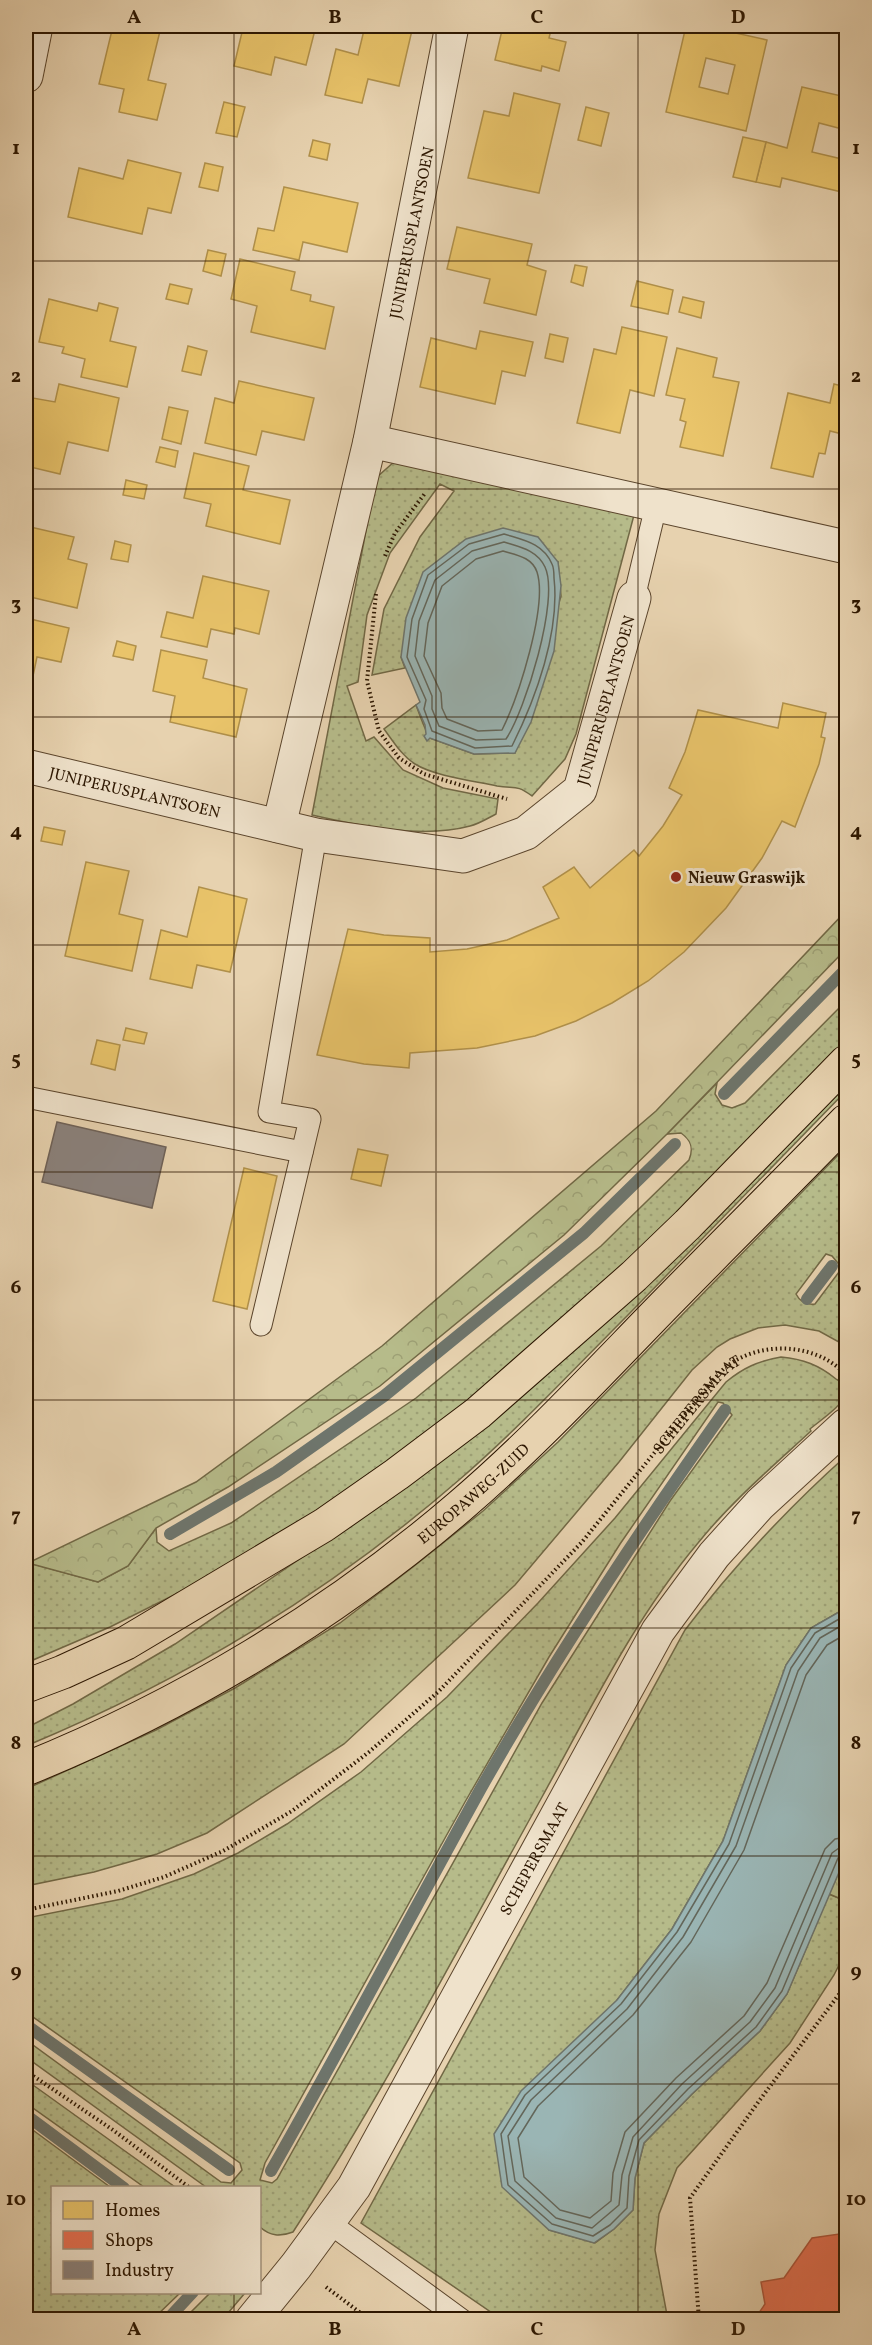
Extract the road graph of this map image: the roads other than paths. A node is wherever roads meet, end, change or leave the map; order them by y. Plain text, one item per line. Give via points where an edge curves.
1 (36, 26) edge
2 (452, 26) edge
3 (26, 76) edge
4 (370, 441) junction
5 (656, 506) junction
6 (846, 547) edge
7 (634, 598) joint
8 (26, 766) edge
9 (279, 826) junction
10 (316, 835) junction
11 (846, 1062) edge
12 (26, 1097) edge
13 (846, 1121) edge
14 (302, 1152) junction
15 (261, 1325) dead end
16 (846, 1425) edge
17 (26, 1686) edge
18 (26, 1769) edge
19 (328, 2222) junction
20 (260, 2317) edge
21 (462, 2319) edge

1 - 3 street
2 - 4 street, JUNIPERUSPLANTSOEN
4 - 5 street
4 - 9 street, JUNIPERUSPLANTSOEN
5 - 6 street
5 - 7 lane, JUNIPERUSPLANTSOEN
7 - 10 street, JUNIPERUSPLANTSOEN via 580,790 526,833 463,856
8 - 9 street, JUNIPERUSPLANTSOEN
9 - 10 street, JUNIPERUSPLANTSOEN
10 - 14 lane via 269,1112 310,1119
11 - 17 main road via 634,1276 478,1413 398,1474 324,1525 126,1643
12 - 14 lane
13 - 18 main road, EUROPAWEG-ZUID via 513,1460 449,1515 360,1585 250,1657 144,1715
14 - 15 lane
16 - 19 street, SCHEPERSMAAT via 760,1504 721,1547 658,1631 354,2187
19 - 20 street, SCHEPERSMAAT
19 - 21 lane

